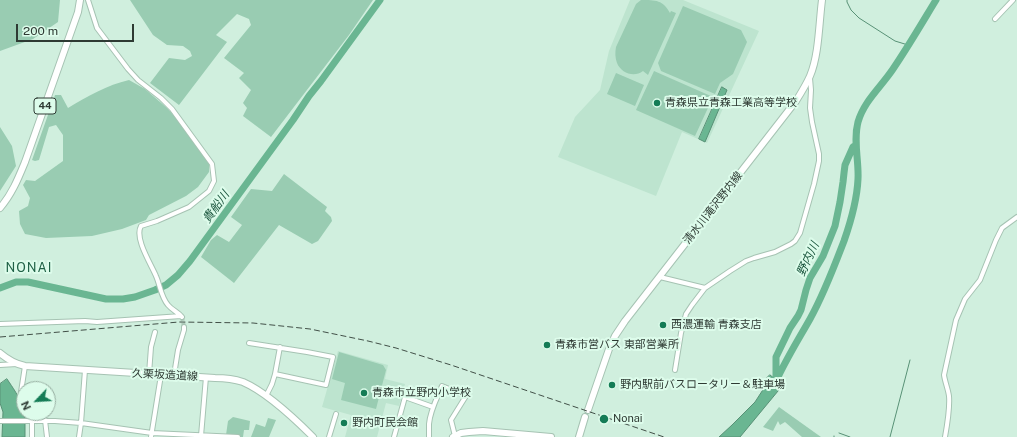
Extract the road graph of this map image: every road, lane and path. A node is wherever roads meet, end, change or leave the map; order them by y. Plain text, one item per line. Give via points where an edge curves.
1 (80, 0) edge
2 (88, 0) edge
3 (822, 0) edge
4 (1013, 0) edge
5 (995, 20) dead end
6 (810, 76) junction
7 (0, 208) edge
8 (1017, 217) edge
9 (660, 277) junction
10 (705, 288) junction
11 (0, 324) edge
12 (184, 327) tunnel mouth
13 (155, 332) dead end
14 (249, 343) dead end
15 (280, 347) junction
16 (0, 353) edge
17 (18, 364) junction
18 (0, 365) edge
19 (25, 366) junction
20 (85, 370) junction
21 (675, 370) dead end
22 (149, 374) junction
23 (275, 374) junction
24 (161, 375) junction
25 (174, 375) junction
26 (206, 377) junction
27 (23, 381) edge
28 (266, 396) junction
29 (433, 408) junction
30 (588, 410) dead end
31 (336, 414) dead end
32 (585, 417) dead end
33 (1, 421) edge
34 (16, 421) edge
35 (32, 421) edge
36 (45, 421) edge
37 (56, 421) edge
38 (81, 423) junction
39 (152, 435) edge
40 (195, 436) edge
41 (201, 436) junction
42 (454, 436) edge
43 (524, 436) edge
44 (32, 437) edge
45 (48, 437) edge
46 (79, 437) edge
47 (238, 437) edge
48 (313, 437) edge
49 (329, 437) edge
50 (394, 437) edge
51 (429, 437) edge
52 (547, 437) edge
53 (579, 437) edge
54 (945, 437) edge

1 - 7 main road, 44 via 25,162 16,184
2 - 11 street via 96,28 138,80 172,109 212,164 214,181 210,191 189,207 139,228 145,254 157,276 167,305 182,316 97,322
3 - 6 main road, 清水川滝沢野内線 via 817,46
4 - 5 street
6 - 9 main road, 清水川滝沢野内線 via 792,107
6 - 10 street via 810,108 819,160 800,233 791,244 746,261
8 - 54 street via 1002,228 980,280 965,299 956,320 944,375 949,395
9 - 10 street
9 - 30 main road, 清水川滝沢野内線 via 615,336
10 - 21 street via 686,314
12 - 25 street
13 - 22 street
14 - 15 street
15 - 23 street
15 - 23 street via 333,357 326,385
16 - 17 main road, 久栗坂造道線
17 - 18 street
17 - 19 main road, 久栗坂造道線
19 - 20 main road, 久栗坂造道線
19 - 27 street
20 - 22 main road, 久栗坂造道線
20 - 38 street
22 - 24 main road, 久栗坂造道線
23 - 28 street
24 - 25 main road, 久栗坂造道線
24 - 39 street
25 - 26 main road, 久栗坂造道線
26 - 28 main road, 久栗坂造道線 via 242,382
26 - 41 street
28 - 48 main road, 久栗坂造道線
29 - 42 street via 442,386 466,396 451,420
29 - 50 street via 405,398
29 - 51 street
31 - 49 street
32 - 53 main road
33 - 34 street
35 - 44 street
36 - 45 street
37 - 38 street
38 - 39 street
38 - 46 street
39 - 40 street
40 - 41 street
41 - 47 street
42 - 43 main road via 483,431
43 - 52 main road

